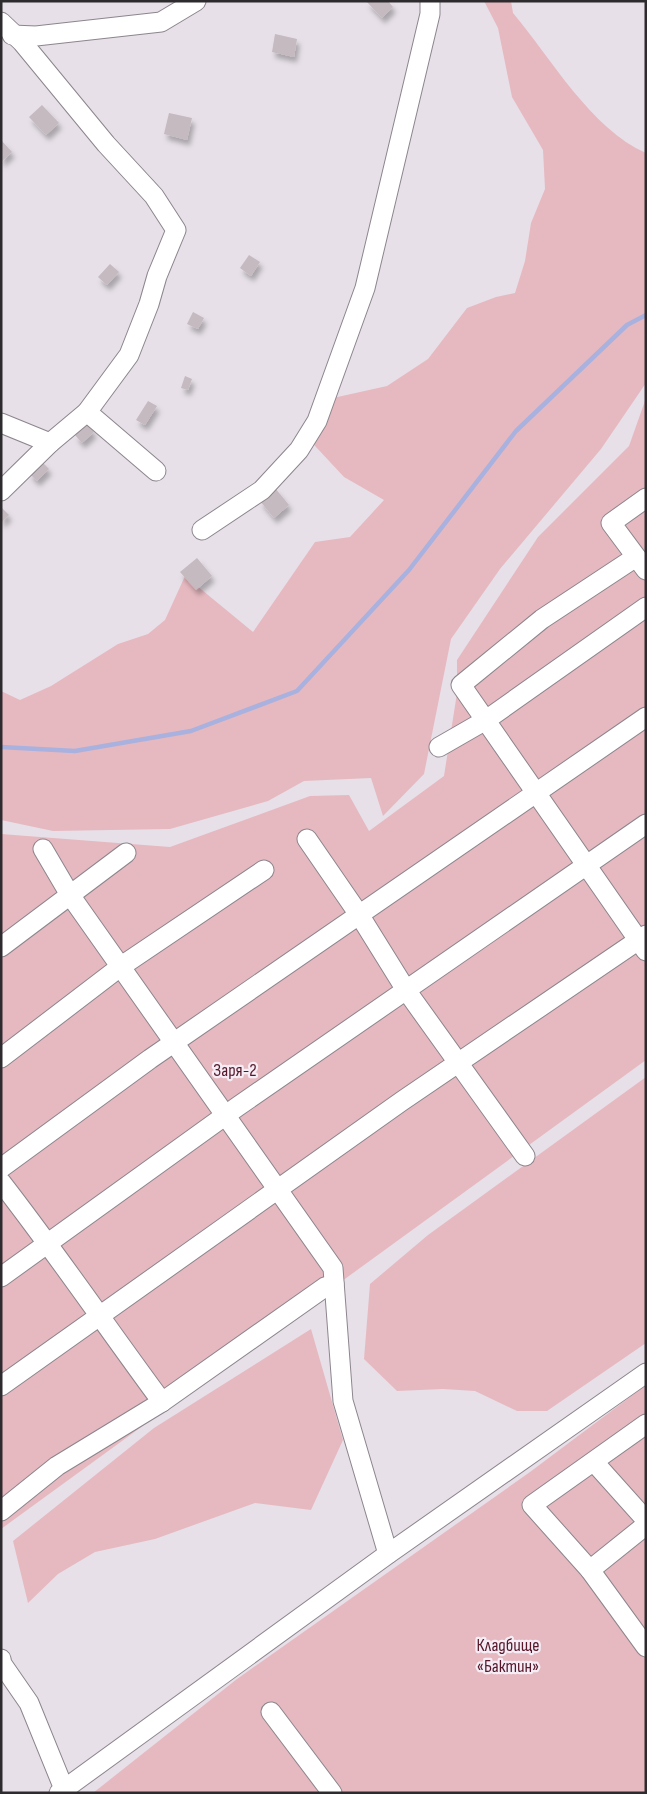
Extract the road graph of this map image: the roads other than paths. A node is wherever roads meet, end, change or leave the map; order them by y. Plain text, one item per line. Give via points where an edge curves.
1 (196, 1) edge
2 (430, 1) edge
3 (7, 28) edge
4 (87, 412) junction
5 (1, 423) edge
6 (50, 443) junction
7 (156, 471) dead end
8 (1, 491) edge
9 (646, 498) edge
10 (202, 530) dead end
11 (641, 563) edge
12 (646, 607) edge
13 (646, 717) edge
14 (486, 720) junction
15 (439, 747) dead end
16 (536, 793) junction
17 (646, 824) edge
18 (307, 839) dead end
19 (43, 849) dead end
20 (126, 853) dead end
21 (586, 865) junction
22 (264, 870) dead end
23 (70, 895) junction
24 (360, 916) junction
25 (643, 942) edge
26 (1, 947) edge
27 (120, 967) junction
28 (406, 990) junction
29 (174, 1043) junction
30 (1, 1058) edge
31 (459, 1064) junction
32 (227, 1114) junction
33 (525, 1156) dead end
34 (1, 1168) edge
35 (1, 1182) edge
36 (279, 1190) junction
37 (49, 1243) junction
38 (1, 1277) edge
39 (334, 1284) junction
40 (99, 1317) junction
41 (646, 1373) edge
42 (1, 1386) edge
43 (162, 1402) junction
44 (646, 1424) edge
45 (594, 1462) junction
46 (1, 1511) edge
47 (646, 1520) edge
48 (646, 1525) edge
49 (388, 1554) junction
50 (590, 1570) junction
51 (643, 1638) edge
52 (1, 1659) edge
53 (271, 1712) dead end
54 (62, 1791) edge
55 (332, 1793) edge

1 - 3 street via 161,22 36,36
2 - 10 street via 430,14 365,288 318,421 299,450 262,490
3 - 4 street via 154,196 176,230 129,354
4 - 6 street
4 - 7 street
5 - 6 street
6 - 8 street
9 - 11 street via 611,523
11 - 14 street via 542,619 461,685
12 - 14 street
13 - 16 street
14 - 15 street
14 - 16 street
16 - 21 street
16 - 24 street
17 - 21 street
18 - 24 street
19 - 23 street
20 - 23 street
21 - 25 street
21 - 28 street
22 - 27 street
23 - 26 street
23 - 27 street
24 - 28 street
24 - 29 street
25 - 31 street
27 - 29 street
27 - 30 street
28 - 31 street
28 - 32 street
29 - 32 street
29 - 34 street
31 - 33 street
31 - 36 street
32 - 36 street
32 - 37 street
35 - 37 street
36 - 39 street via 333,1268
36 - 40 street
37 - 38 street
37 - 40 street
39 - 43 street via 325,1287
39 - 49 street via 343,1401
40 - 42 street
40 - 43 street
41 - 49 street
43 - 46 street via 57,1466
44 - 45 street
45 - 47 street
45 - 50 street via 532,1505
48 - 50 street
49 - 54 street
50 - 51 street
52 - 54 street via 29,1703
53 - 55 street

